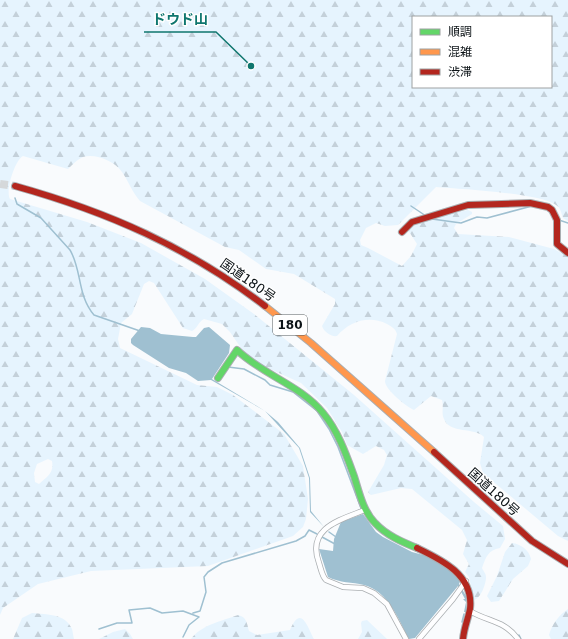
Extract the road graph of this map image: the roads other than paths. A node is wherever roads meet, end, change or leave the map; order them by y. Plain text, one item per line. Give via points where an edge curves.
1 (15, 186) tunnel mouth
2 (402, 232) dead end
3 (568, 253) edge
4 (218, 378) dead end
5 (365, 510) junction
6 (522, 531) junction
7 (568, 558) edge
8 (568, 564) edge
9 (466, 581) junction
10 (470, 611) junction
11 (406, 639) edge
12 (419, 639) edge
13 (463, 639) edge
14 (518, 639) edge

1 - 6 main road, 国道180号 / 180 via 94,209 136,228 189,254 252,295 312,344
2 - 3 main road via 412,222 468,204 530,203 552,210 557,220 557,244
4 - 5 main road via 237,350 258,368 314,403 334,430 351,467
5 - 9 main road via 388,535 430,553 458,572
5 - 11 street via 330,524 316,545 317,558 326,580 343,587 369,590 387,604
6 - 7 main road, 国道180号 / 180
6 - 8 main road, 国道180号 / 180 via 532,541
9 - 10 main road
9 - 12 street
10 - 13 main road via 465,622
10 - 14 street via 482,618 503,624

